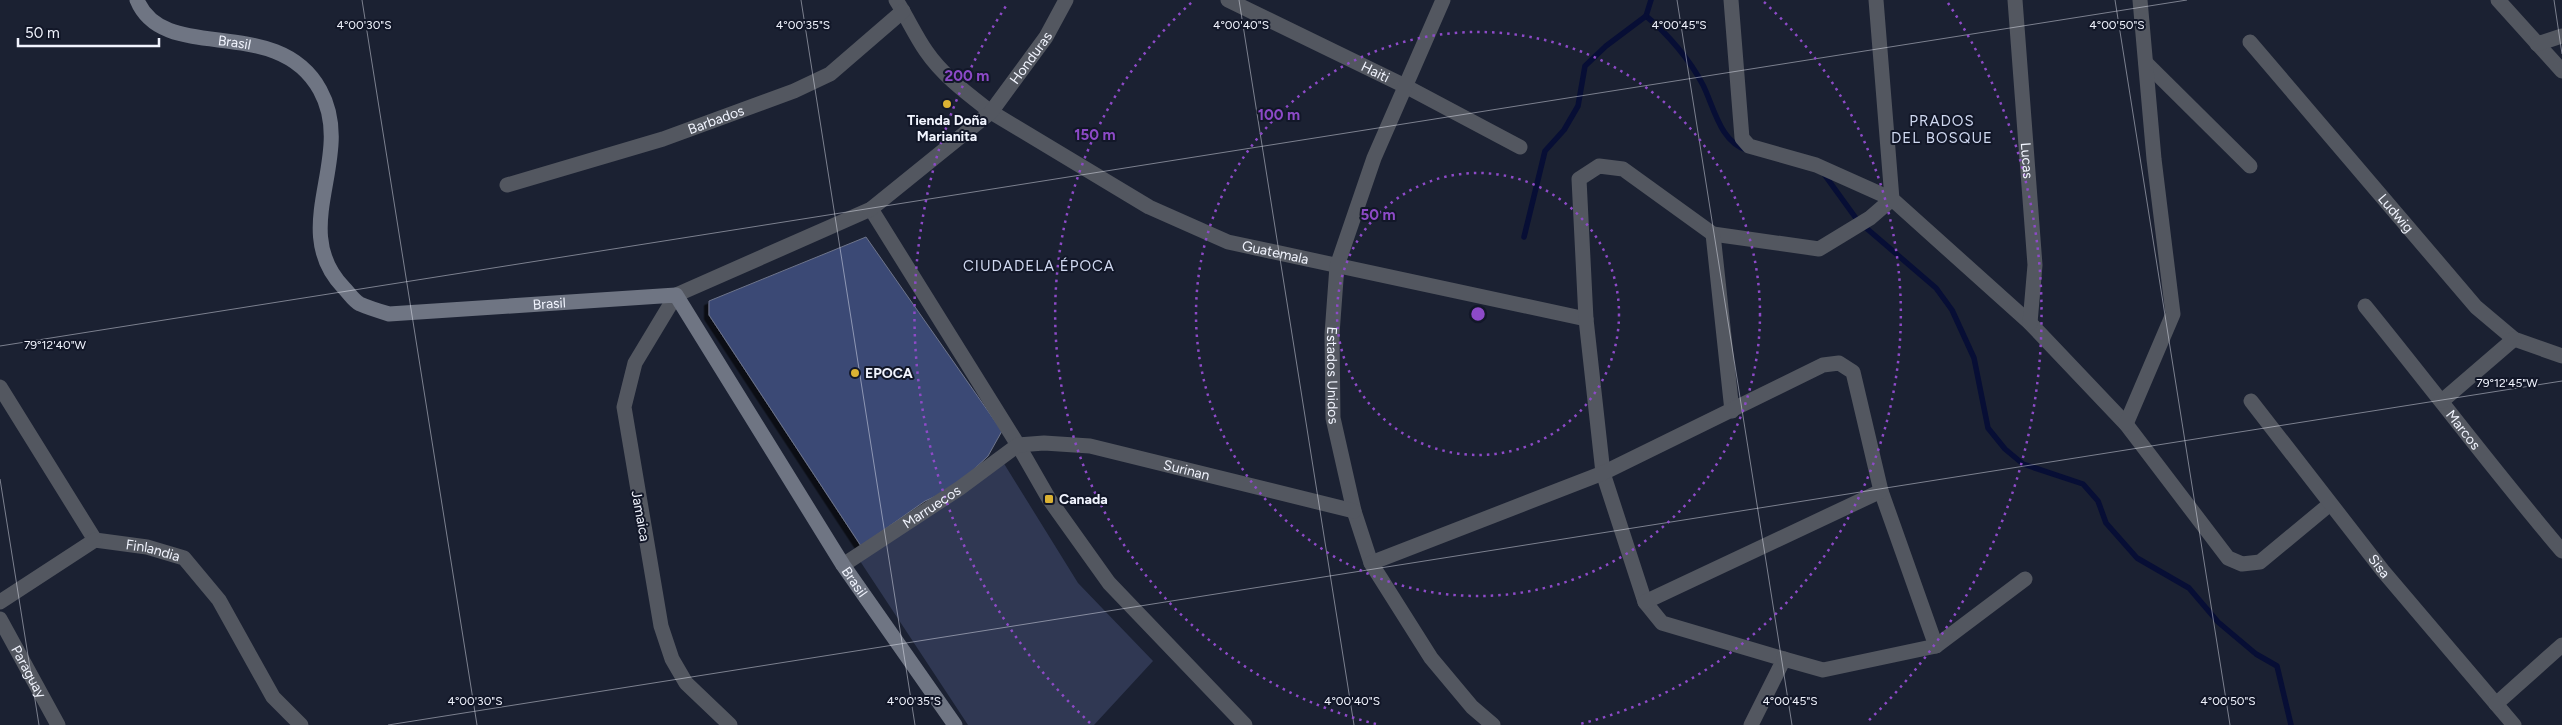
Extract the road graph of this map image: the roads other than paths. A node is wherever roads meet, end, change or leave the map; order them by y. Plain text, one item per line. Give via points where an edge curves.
1 (137, 0) edge
2 (1066, 0) edge
3 (1228, 0) edge
4 (1443, 0) edge
5 (1732, 0) edge
6 (1876, 0) edge
7 (2015, 0) edge
8 (2140, 0) edge
9 (2498, 0) edge
10 (900, 6) edge
11 (1256, 6) edge
12 (2562, 36) edge
13 (2250, 42) dead end
14 (2537, 44) junction
15 (2146, 62) junction
16 (2562, 71) edge
17 (1406, 87) junction
18 (991, 112) junction
19 (1520, 147) dead end
20 (2250, 166) dead end
21 (507, 185) dead end
22 (1892, 199) junction
23 (871, 209) junction
24 (1713, 234) junction
25 (1337, 266) junction
26 (676, 295) junction
27 (2365, 306) dead end
28 (1586, 319) junction
29 (2030, 322) junction
30 (2514, 339) junction
31 (2562, 356) edge
32 (0, 387) edge
33 (2251, 401) dead end
34 (2442, 401) junction
35 (1732, 411) junction
36 (2126, 424) junction
37 (1018, 445) junction
38 (1603, 473) junction
39 (1881, 491) junction
40 (2330, 504) junction
41 (1354, 511) junction
42 (95, 540) junction
43 (2562, 551) edge
44 (1371, 563) junction
45 (843, 565) junction
46 (2025, 579) dead end
47 (0, 602) edge
48 (1645, 602) junction
49 (0, 619) edge
50 (2562, 645) edge
51 (1936, 646) junction
52 (1784, 659) junction
53 (2496, 704) junction
54 (58, 725) edge
55 (301, 725) edge
56 (730, 725) edge
57 (954, 725) edge
58 (1245, 725) edge
59 (1493, 725) edge
60 (1752, 725) edge
61 (2514, 725) edge

1 - 26 street, Brasil via 142,13 160,28 183,36 270,48 314,80 327,102 333,132 318,231 334,278 359,303 389,314
2 - 18 street, Honduras via 1046,37
3 - 11 street, Haiti
4 - 17 street, Estados Unidos
5 - 22 street via 1742,138 1749,146 1816,165
6 - 22 street
7 - 29 street, Lucas via 2035,265
8 - 15 street
9 - 14 street
10 - 18 street, Guatemala via 926,51 945,74
10 - 21 street, Barbados via 830,74 794,91 663,139
11 - 17 street, Haiti
12 - 14 street
13 - 30 street, Ludwig via 2476,307
14 - 16 street
15 - 20 street
15 - 36 street via 2173,314
17 - 19 street, Haiti
17 - 25 street, Estados Unidos via 1374,158
18 - 23 street, Honduras
18 - 25 street, Guatemala via 1149,207 1228,242
22 - 24 street via 1870,218 1819,248
22 - 29 street
23 - 26 street, Honduras
23 - 37 street
24 - 28 street via 1623,169 1599,166 1579,180
24 - 35 street
25 - 28 street, Guatemala
25 - 41 street, Estados Unidos via 1332,334 1333,418
26 - 45 street, Brasil
26 - 56 street, Jamaica via 635,363 624,408 660,626 672,659 686,683
27 - 34 street, Marcos
28 - 38 street
29 - 36 street
30 - 31 street, Ludwig
30 - 34 street
32 - 42 street
33 - 40 street, Sisa
34 - 43 street, Marcos
35 - 38 street
35 - 39 street via 1823,364 1839,363 1853,372
36 - 40 street via 2228,558 2242,564 2260,562
37 - 41 street, Surinan via 1090,446
37 - 45 street, Marruecos via 960,488
37 - 58 street via 1049,499 1109,583
38 - 44 street
38 - 48 street
39 - 48 street
39 - 51 street
40 - 53 street, Sisa
41 - 44 street, Estados Unidos
42 - 47 street
42 - 55 street, Finlandia via 147,547 184,558 219,600 273,698
44 - 59 street, Estados Unidos via 1431,658 1472,707
45 - 57 street, Brasil
46 - 51 street
48 - 52 street via 1662,623
49 - 54 street, Paraguay
50 - 53 street
51 - 52 street via 1823,670
52 - 60 street
53 - 61 street, Sisa

